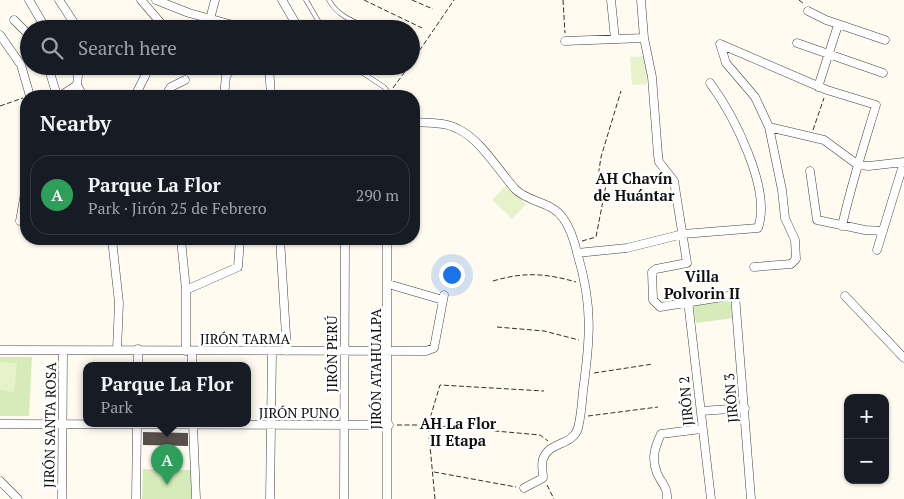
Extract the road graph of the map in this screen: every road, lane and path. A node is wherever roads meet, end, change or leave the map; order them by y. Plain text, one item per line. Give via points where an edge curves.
1 (29, 0) edge
2 (59, 0) edge
3 (141, 0) edge
4 (156, 0) edge
5 (215, 0) edge
6 (282, 0) edge
7 (306, 0) edge
8 (329, 0) edge
9 (364, 0) edge
10 (412, 0) edge
11 (454, 0) edge
12 (564, 0) edge
13 (611, 0) edge
14 (641, 0) edge
15 (433, 9) dead end
16 (808, 10) dead end
17 (210, 19) junction
18 (14, 20) dead end
19 (41, 20) edge
20 (72, 20) edge
21 (158, 20) edge
22 (214, 20) edge
23 (294, 20) edge
24 (318, 20) edge
25 (351, 20) edge
26 (405, 20) edge
27 (838, 25) junction
28 (20, 26) edge
29 (0, 35) edge
30 (644, 38) junction
31 (615, 39) junction
32 (885, 40) dead end
33 (566, 41) joint
34 (797, 44) dead end
35 (420, 50) edge
36 (830, 56) junction
37 (20, 64) edge
38 (883, 73) dead end
39 (24, 75) edge
40 (51, 75) edge
41 (79, 75) edge
42 (146, 75) edge
43 (227, 75) edge
44 (270, 75) edge
45 (364, 75) edge
46 (403, 75) edge
47 (184, 80) dead end
48 (710, 83) dead end
49 (78, 86) junction
50 (818, 87) junction
51 (28, 90) edge
52 (57, 90) edge
53 (70, 90) edge
54 (80, 90) edge
55 (138, 90) edge
56 (169, 90) edge
57 (225, 90) edge
58 (271, 90) edge
59 (385, 90) edge
60 (393, 90) edge
61 (826, 90) junction
62 (621, 91) dead end
63 (20, 99) edge
64 (0, 106) edge
65 (420, 123) edge
66 (769, 127) junction
67 (811, 136) junction
68 (904, 162) edge
69 (858, 165) junction
70 (810, 171) dead end
71 (842, 226) junction
72 (882, 231) junction
73 (684, 234) junction
74 (574, 242) junction
75 (113, 245) edge
76 (182, 245) edge
77 (240, 245) edge
78 (280, 245) edge
79 (345, 245) edge
80 (387, 245) edge
81 (876, 250) dead end
82 (577, 253) junction
83 (754, 267) dead end
84 (493, 281) dead end
85 (388, 284) junction
86 (586, 285) junction
87 (186, 290) junction
88 (845, 296) dead end
89 (688, 302) junction
90 (498, 327) dead end
91 (590, 343) junction
92 (138, 349) junction
93 (0, 350) edge
94 (117, 350) junction
95 (63, 351) junction
96 (272, 351) junction
97 (287, 351) junction
98 (345, 351) junction
99 (388, 351) junction
100 (189, 352) junction
101 (904, 358) edge
102 (138, 362) edge
103 (191, 362) edge
104 (653, 364) dead end
105 (586, 374) junction
106 (544, 391) dead end
107 (658, 407) dead end
108 (745, 408) junction
109 (701, 411) junction
110 (580, 418) junction
111 (0, 424) edge
112 (62, 424) junction
113 (83, 424) edge
114 (251, 425) edge
115 (271, 425) junction
116 (344, 425) junction
117 (389, 425) junction
118 (428, 425) junction
119 (137, 427) edge
120 (193, 427) edge
121 (702, 429) junction
122 (554, 445) junction
123 (434, 472) junction
124 (543, 478) junction
125 (0, 481) edge
126 (524, 488) joint
127 (18, 499) edge
128 (62, 499) edge
129 (136, 499) edge
130 (196, 499) edge
131 (270, 499) edge
132 (344, 499) edge
133 (387, 499) edge
134 (435, 499) edge
135 (554, 499) edge
136 (667, 499) edge
137 (711, 499) edge
138 (752, 499) edge

1 - 19 street
2 - 20 street
3 - 21 street
4 - 17 street
5 - 17 street
6 - 23 street
7 - 24 lane
8 - 25 lane
9 - 26 path
10 - 15 path
11 - 35 path
12 - 33 path
13 - 31 street
14 - 30 street
16 - 27 street
17 - 22 street
18 - 28 street
27 - 32 street
27 - 36 street
29 - 37 street
30 - 31 street
30 - 73 street via 652,77 658,155 674,180
31 - 33 street
34 - 36 street
36 - 38 street
36 - 50 street
39 - 51 street
40 - 52 street
41 - 49 street
42 - 55 street
43 - 57 street
44 - 58 street
45 - 59 lane
46 - 60 path
47 - 56 street
48 - 73 street via 733,116 751,162 762,210 760,226 756,229
49 - 53 street
49 - 54 street
50 - 61 street
50 - 66 street via 720,44 726,63 755,97
61 - 67 path
61 - 69 street via 876,105
62 - 74 path via 601,157 598,177 606,185 596,237
63 - 64 path
65 - 74 street via 450,126 472,138 516,190 551,206 563,217
66 - 67 street
66 - 83 street via 785,218 795,240 796,259 791,264
67 - 69 street via 824,140
68 - 69 street
68 - 72 street
69 - 71 street
70 - 71 street via 817,220
71 - 72 street
72 - 81 street
73 - 82 street via 627,248
73 - 89 street via 687,263 652,272 656,305
74 - 82 street
75 - 94 street via 119,303
76 - 87 street
77 - 87 street via 238,267
78 - 97 street
79 - 98 street, JIRÓN PERÚ
80 - 85 street, JIRÓN ATAHUALPA
82 - 86 street
84 - 86 path via 517,274 560,277
85 - 99 street, JIRÓN ATAHUALPA
85 - 99 street, JIRÓN TARMA via 444,297 434,348
86 - 91 street
87 - 100 street
88 - 101 street
89 - 108 street, JIRÓN 3 via 735,296
89 - 109 street, JIRÓN 2
90 - 91 path via 544,331
91 - 105 street
92 - 94 street, JIRÓN TARMA
92 - 100 street, JIRÓN TARMA
92 - 102 street
93 - 95 street, JIRÓN TARMA
94 - 95 street, JIRÓN TARMA
95 - 112 street, JIRÓN SANTA ROSA
96 - 97 street, JIRÓN TARMA
96 - 100 street, JIRÓN TARMA
96 - 115 street
97 - 98 street, JIRÓN TARMA
98 - 99 street, JIRÓN TARMA
98 - 116 street, JIRÓN PERÚ
99 - 117 street, JIRÓN ATAHUALPA
100 - 103 street
104 - 105 path
105 - 110 street
106 - 118 path via 440,385
107 - 110 path
108 - 109 street
108 - 138 street, JIRÓN 3
109 - 121 street, JIRÓN 2
110 - 122 street via 574,436
111 - 112 street, JIRÓN PUNO
112 - 113 street, JIRÓN PUNO
112 - 128 street, JIRÓN SANTA ROSA
114 - 115 street, JIRÓN PUNO
115 - 116 street, JIRÓN PUNO
115 - 131 street
116 - 117 street, JIRÓN PUNO
116 - 132 street, JIRÓN PERÚ
117 - 118 path
117 - 133 street, JIRÓN ATAHUALPA
118 - 122 path via 540,435
118 - 123 path
119 - 129 street
120 - 130 street
121 - 136 street via 661,434 654,460 667,490
121 - 137 street, JIRÓN 2
122 - 124 street via 543,459
123 - 126 path
123 - 134 path
124 - 126 street
124 - 135 path
125 - 127 street

